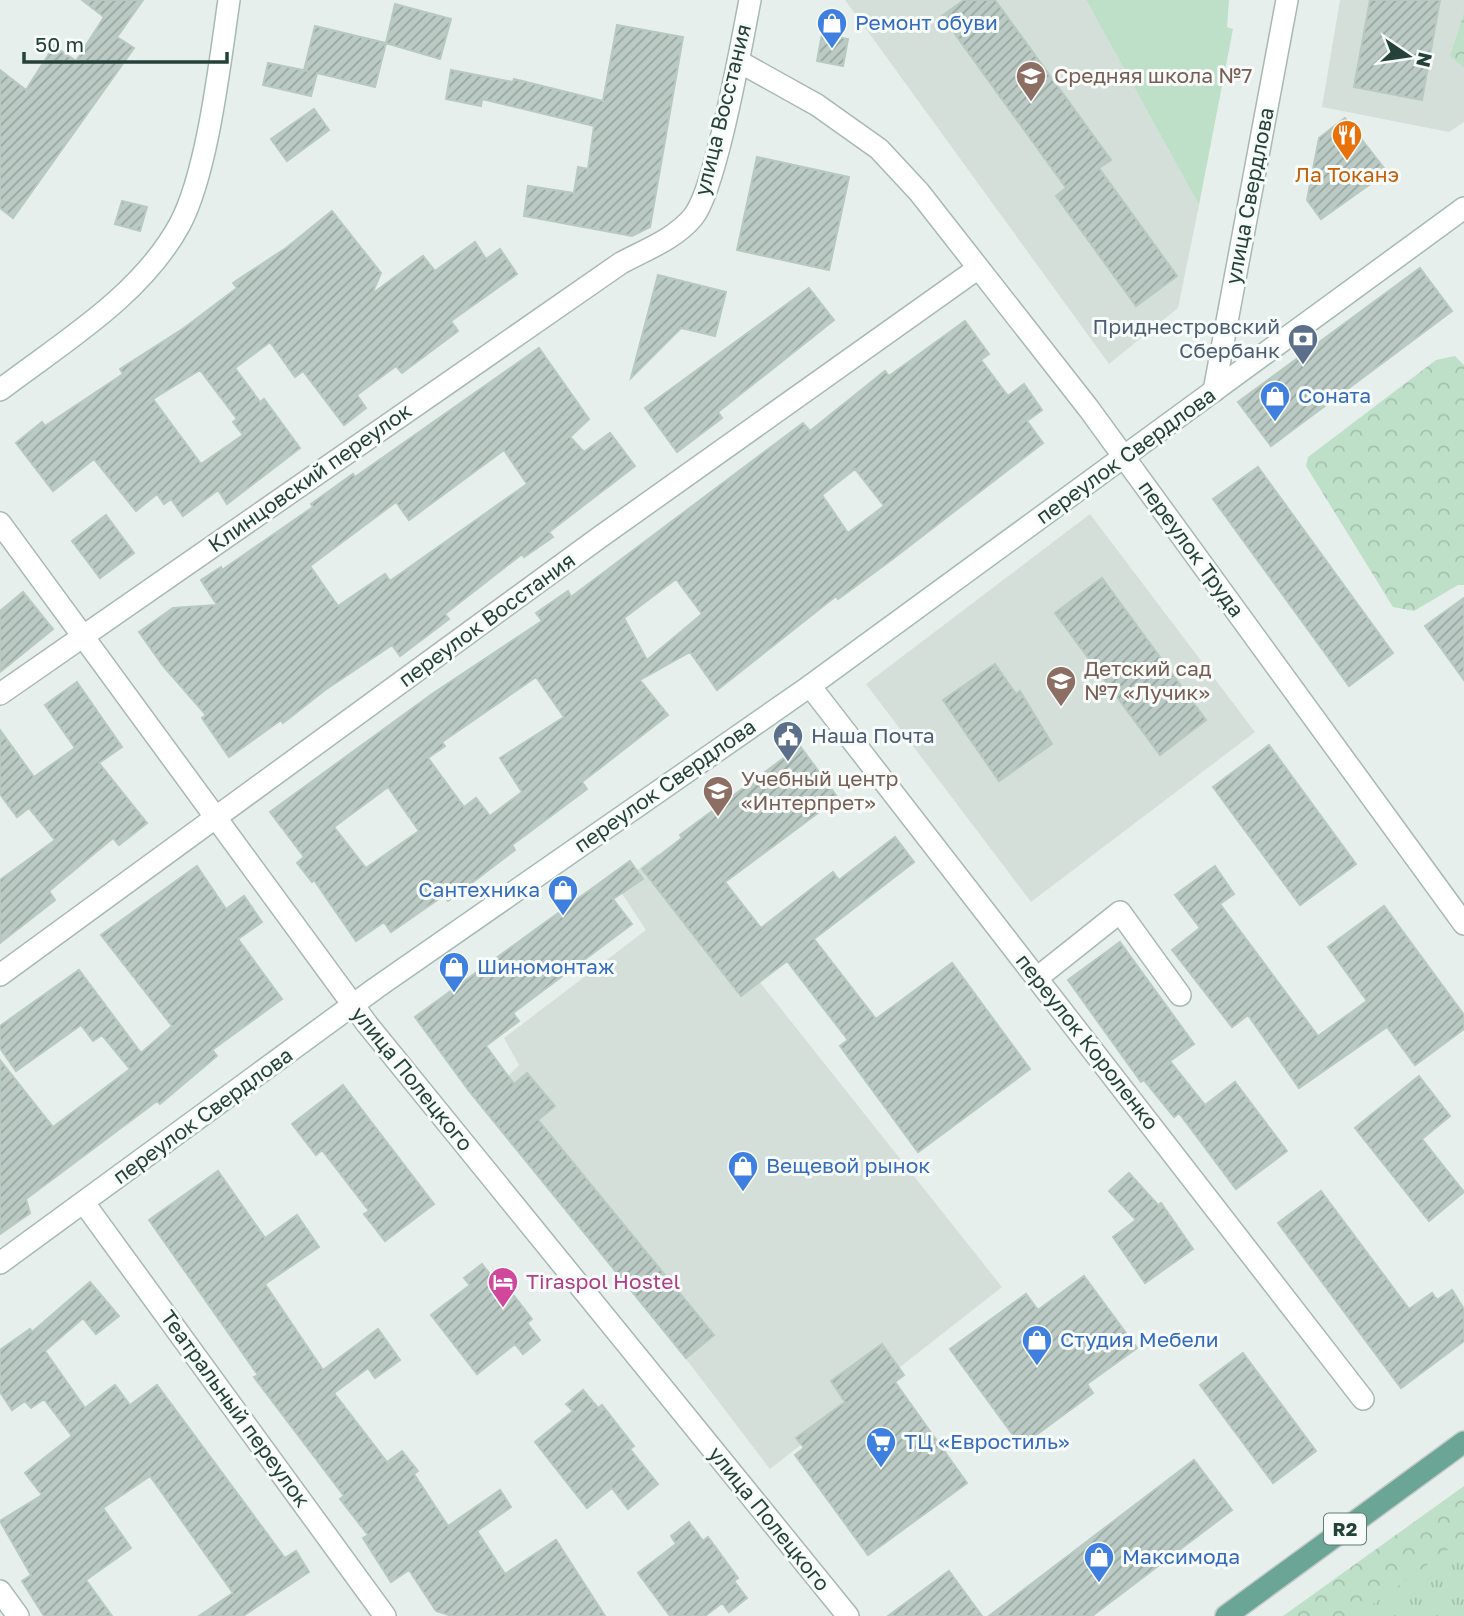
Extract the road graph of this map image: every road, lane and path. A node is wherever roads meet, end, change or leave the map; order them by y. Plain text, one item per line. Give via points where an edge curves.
1 (229, 0) edge
2 (750, 0) edge
3 (1286, 0) edge
4 (738, 61) junction
5 (1464, 208) edge
6 (621, 262) joint
7 (977, 269) junction
8 (0, 390) edge
9 (1214, 391) junction
10 (1124, 457) junction
11 (0, 523) edge
12 (82, 635) junction
13 (810, 686) junction
14 (0, 694) edge
15 (216, 819) junction
16 (1464, 924) edge
17 (0, 975) edge
18 (1037, 978) junction
19 (1181, 995) dead end
20 (352, 1005) junction
21 (84, 1203) junction
22 (0, 1263) edge
23 (1363, 1399) dead end
24 (1464, 1442) edge
25 (0, 1591) edge
26 (18, 1616) edge
27 (385, 1616) edge
28 (848, 1616) edge
29 (1226, 1616) edge

1 - 8 street via 197,177 180,224 148,267 107,309
2 - 4 street, улица Восстания
3 - 9 street, улица Свердлова
4 - 6 street, улица Восстания via 709,180 694,216 663,241
4 - 7 street, переулок Труда via 817,105 879,149 919,192
5 - 9 street, переулок Свердлова
6 - 12 street, Клинцовский переулок
7 - 10 street, переулок Труда
7 - 15 street, переулок Восстания via 611,529
9 - 10 street, переулок Свердлова
10 - 13 street, переулок Свердлова
10 - 16 street, переулок Труда
11 - 12 street, улица Полецкого
12 - 14 street, Клинцовский переулок
12 - 15 street, улица Полецкого
13 - 18 street, переулок Короленко
13 - 20 street, переулок Свердлова
15 - 17 street, переулок Восстания
15 - 20 street, улица Полецкого
18 - 19 street via 1120,912
18 - 23 street, переулок Короленко
20 - 21 street, переулок Свердлова
20 - 28 street, улица Полецкого
21 - 22 street, переулок Свердлова
21 - 27 street, Театральный переулок
24 - 29 main road, R2
25 - 26 street

